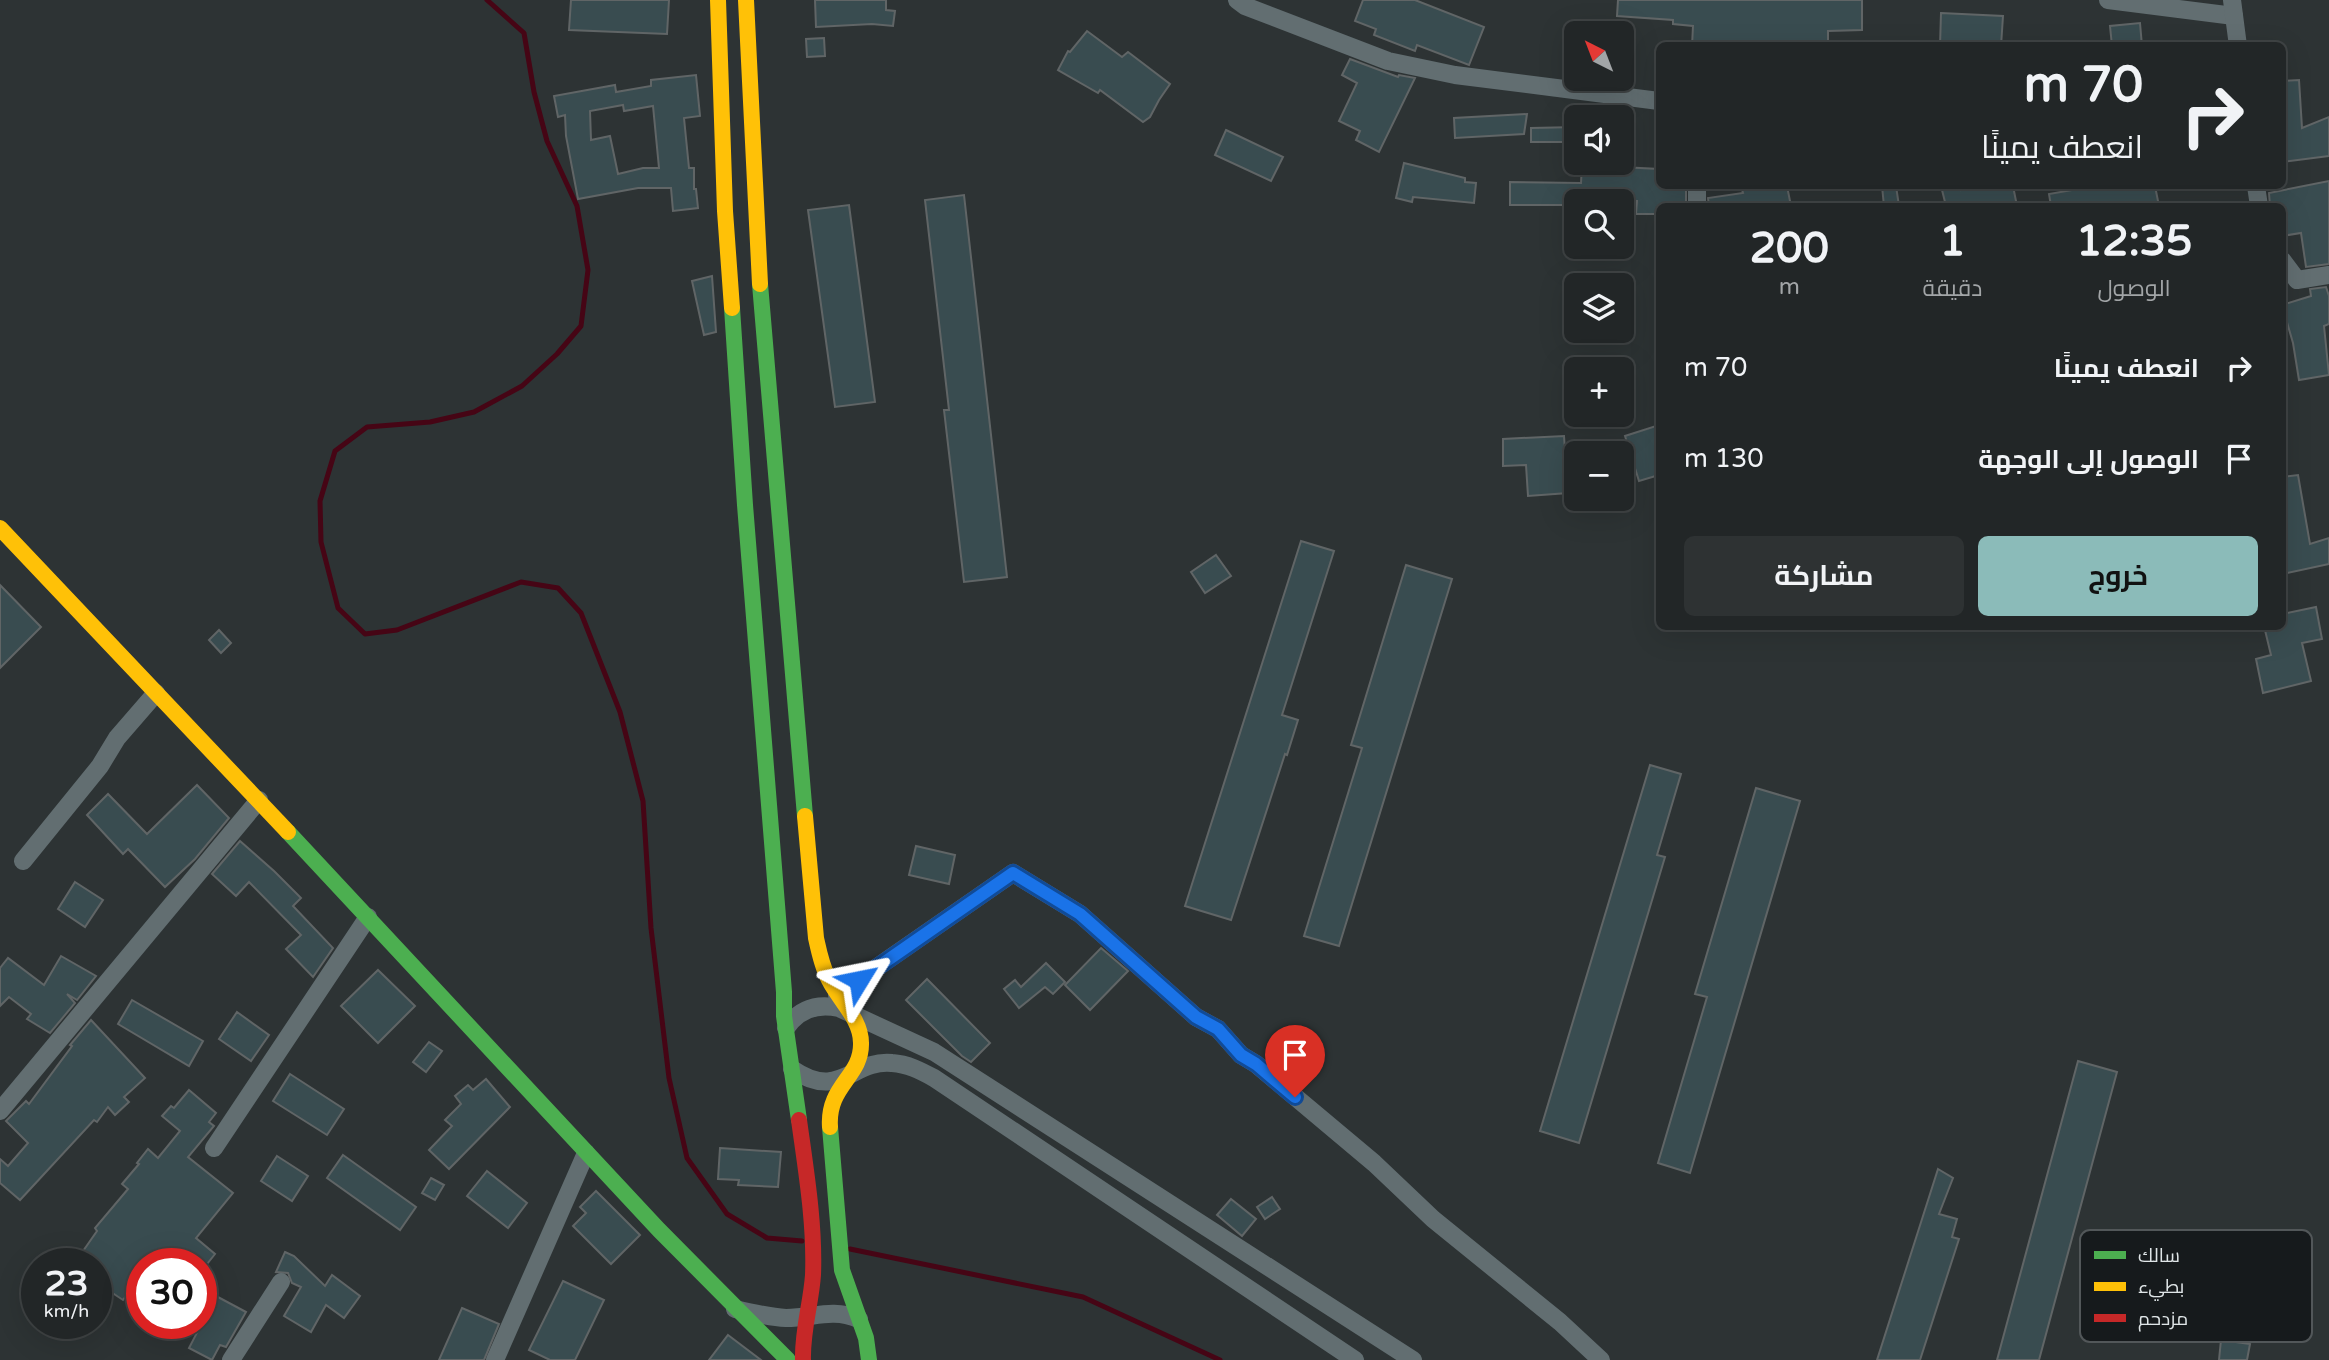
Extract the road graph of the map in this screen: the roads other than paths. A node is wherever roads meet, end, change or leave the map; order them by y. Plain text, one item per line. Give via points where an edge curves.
1 (718, 0) edge
2 (746, 0) edge
3 (1237, 0) edge
4 (2108, 0) edge
5 (2233, 8) edge
6 (2237, 42) edge
7 (1656, 101) edge
8 (2286, 265) edge
9 (2329, 275) edge
10 (0, 528) edge
11 (156, 692) junction
12 (259, 800) junction
13 (23, 861) dead end
14 (368, 917) junction
15 (837, 995) junction
16 (848, 1013) junction
17 (786, 1028) junction
18 (792, 1069) junction
19 (848, 1077) junction
20 (0, 1111) edge
21 (214, 1149) dead end
22 (586, 1153) junction
23 (281, 1282) dead end
24 (733, 1308) junction
25 (808, 1316) junction
26 (859, 1319) junction
27 (231, 1360) edge
28 (495, 1360) edge
29 (788, 1360) edge
30 (803, 1360) edge
31 (869, 1360) edge
32 (1355, 1360) edge
33 (1413, 1360) edge
34 (1601, 1360) edge

1 - 17 main road via 726,224
2 - 15 main road via 762,326 814,917 820,958
3 - 7 street via 1388,61 1455,75
4 - 5 street
5 - 6 street
8 - 9 street via 2297,280
10 - 11 main road
11 - 12 main road
11 - 13 street
12 - 14 main road
12 - 20 street
14 - 21 street
14 - 22 main road
15 - 16 main road
15 - 34 street via 1013,873 1080,914
16 - 17 street via 819,1006 800,1013
16 - 19 main road via 863,1038 860,1056
16 - 33 street via 934,1052
17 - 18 main road
18 - 19 street via 825,1082
18 - 25 main road via 811,1220 814,1268
19 - 26 main road via 831,1101 829,1115 842,1270
19 - 32 street via 869,1066 892,1062 934,1078
22 - 24 main road
22 - 28 street
23 - 27 street
24 - 25 street via 769,1316
24 - 29 main road
25 - 26 street via 833,1312
25 - 30 main road
26 - 31 main road

